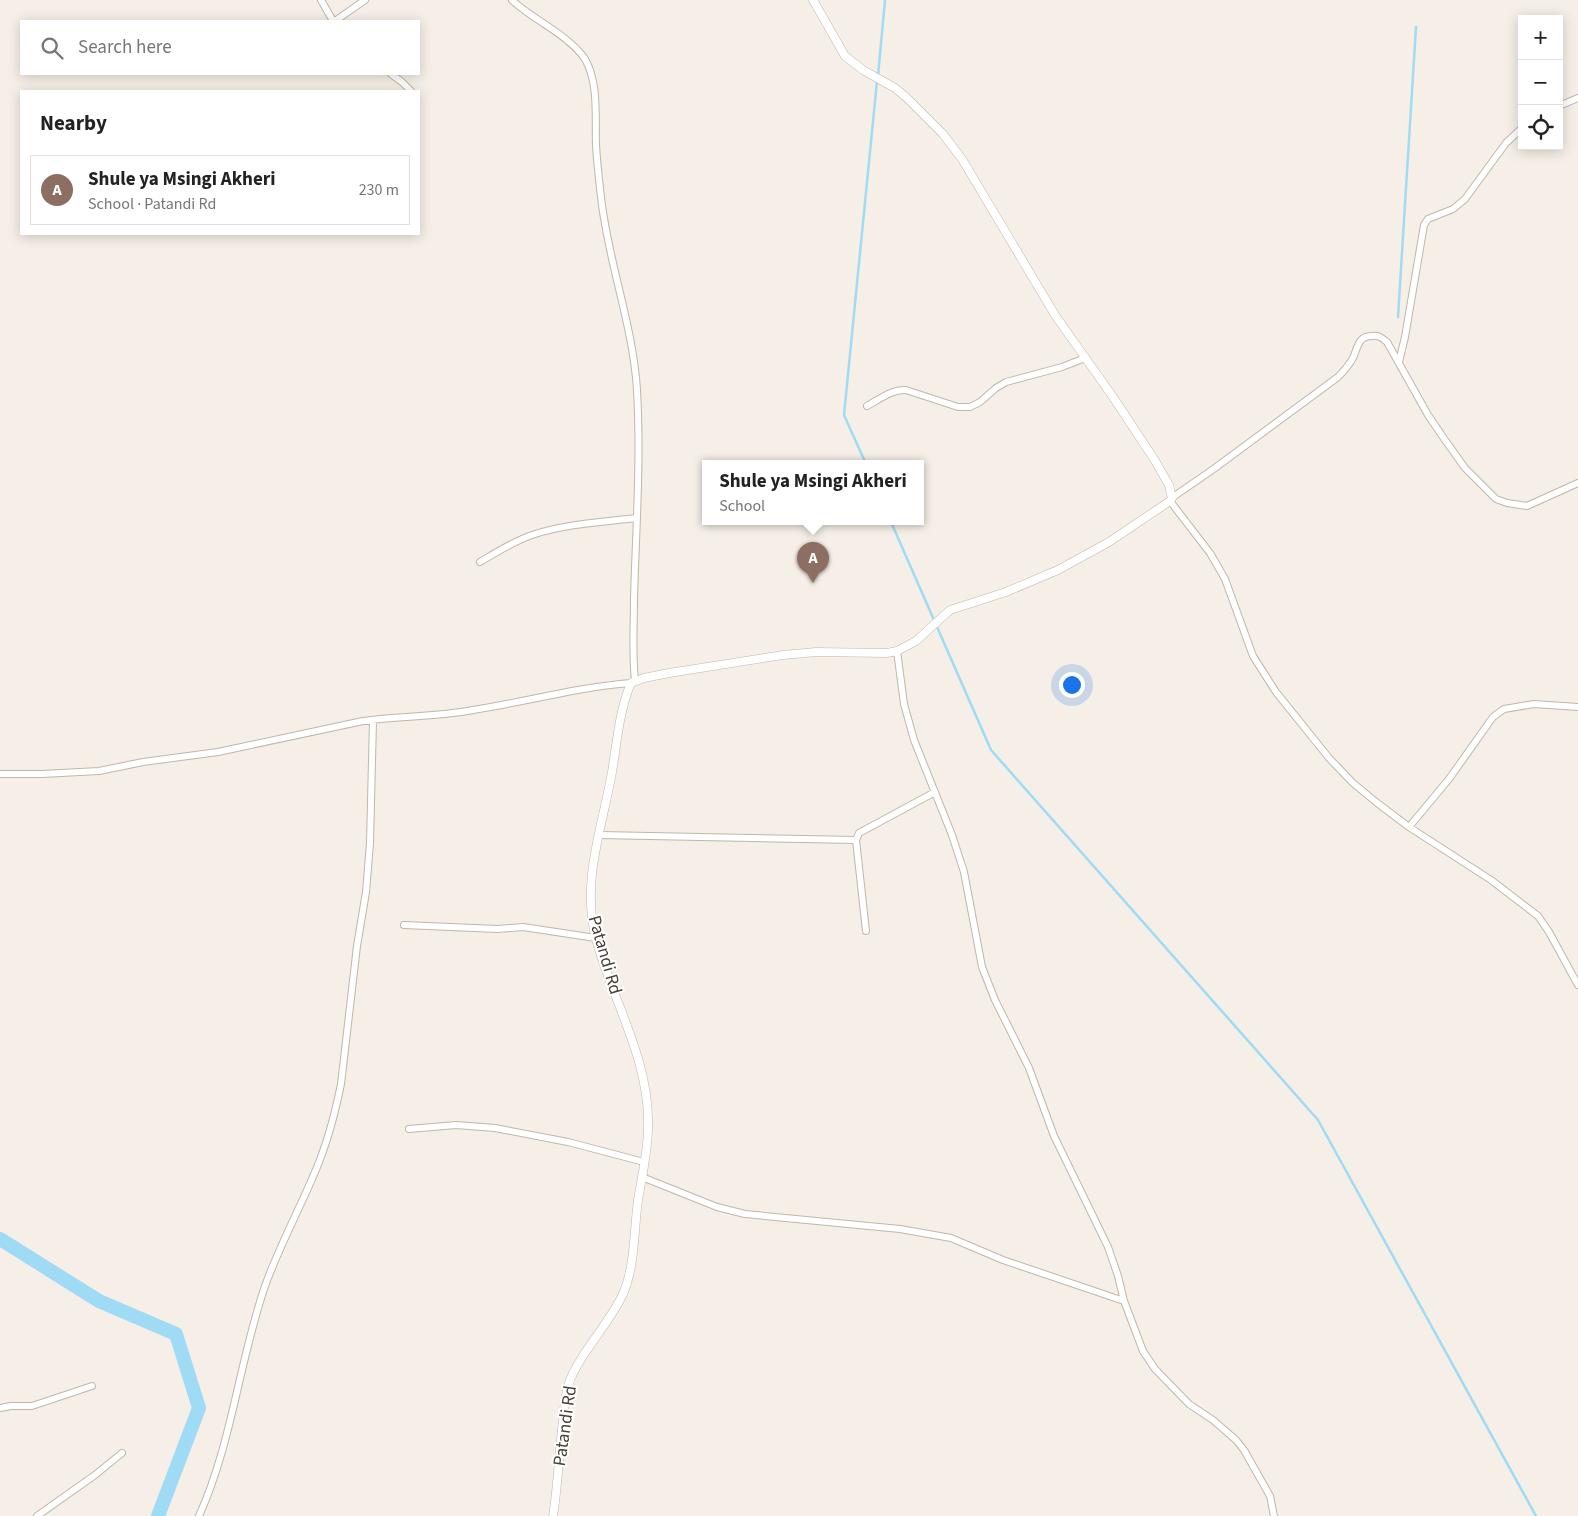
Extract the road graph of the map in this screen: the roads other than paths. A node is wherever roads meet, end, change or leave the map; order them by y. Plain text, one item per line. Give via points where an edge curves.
1 (322, 0) edge
2 (365, 0) edge
3 (512, 0) edge
4 (814, 0) edge
5 (333, 20) edge
6 (335, 20) edge
7 (392, 75) edge
8 (410, 90) edge
9 (1578, 98) edge
10 (1561, 105) edge
11 (1518, 132) edge
12 (1085, 358) junction
13 (1399, 362) junction
14 (867, 406) dead end
15 (1578, 483) edge
16 (1171, 499) junction
17 (636, 518) junction
18 (480, 562) dead end
19 (897, 651) junction
20 (633, 682) junction
21 (1578, 707) edge
22 (373, 720) junction
23 (0, 774) edge
24 (935, 792) junction
25 (1409, 827) junction
26 (599, 835) junction
27 (856, 840) junction
28 (404, 925) dead end
29 (866, 931) dead end
30 (596, 938) junction
31 (1578, 985) edge
32 (408, 1129) dead end
33 (644, 1162) junction
34 (642, 1177) junction
35 (1124, 1301) junction
36 (92, 1386) dead end
37 (0, 1408) edge
38 (122, 1453) dead end
39 (38, 1516) edge
40 (200, 1516) edge
41 (553, 1516) edge
42 (1274, 1516) edge

1 - 5 street
2 - 6 street
3 - 17 street via 577,50 586,62 591,78 603,215 636,376
4 - 12 street via 840,48 852,63 895,88 951,144 1055,315
7 - 8 street
9 - 10 street
11 - 13 street via 1465,199 1453,209 1428,219 1424,225
12 - 14 street via 1006,382 970,407 958,407 906,390 893,391
12 - 16 street via 1154,459 1169,485
13 - 15 street via 1445,440 1465,468 1496,499 1527,506
13 - 16 street via 1382,337 1364,336 1338,378
16 - 19 street via 1123,534 1058,570 946,613 916,641
16 - 25 street via 1225,579 1253,656 1276,692 1353,783
17 - 18 street via 533,535
17 - 20 street
19 - 20 street via 790,654 669,673
19 - 24 street via 904,704 914,740
20 - 22 street via 470,711
20 - 26 street, Patandi Rd via 624,704
21 - 25 street via 1534,704 1504,709 1493,716 1432,801
22 - 23 street via 218,752 143,762 99,772
22 - 40 street via 366,892 341,1084 316,1171 266,1285 249,1338 223,1448
24 - 27 street via 859,833
24 - 35 street via 964,872 982,967 994,1000 1029,1068 1054,1136 1108,1247
25 - 31 street via 1538,916
26 - 27 street
26 - 30 street, Patandi Rd via 590,891
27 - 29 street
28 - 30 street via 523,927
30 - 33 street, Patandi Rd via 626,1021 645,1087 648,1126
32 - 33 street via 456,1125 495,1128 568,1142
33 - 34 street, Patandi Rd
34 - 35 street via 717,1207 745,1214 900,1229 951,1238 1003,1260
34 - 41 street, Patandi Rd via 632,1260 625,1289 568,1384
35 - 42 street via 1148,1360 1189,1404 1236,1440 1270,1496
36 - 37 street via 32,1406
38 - 39 street

